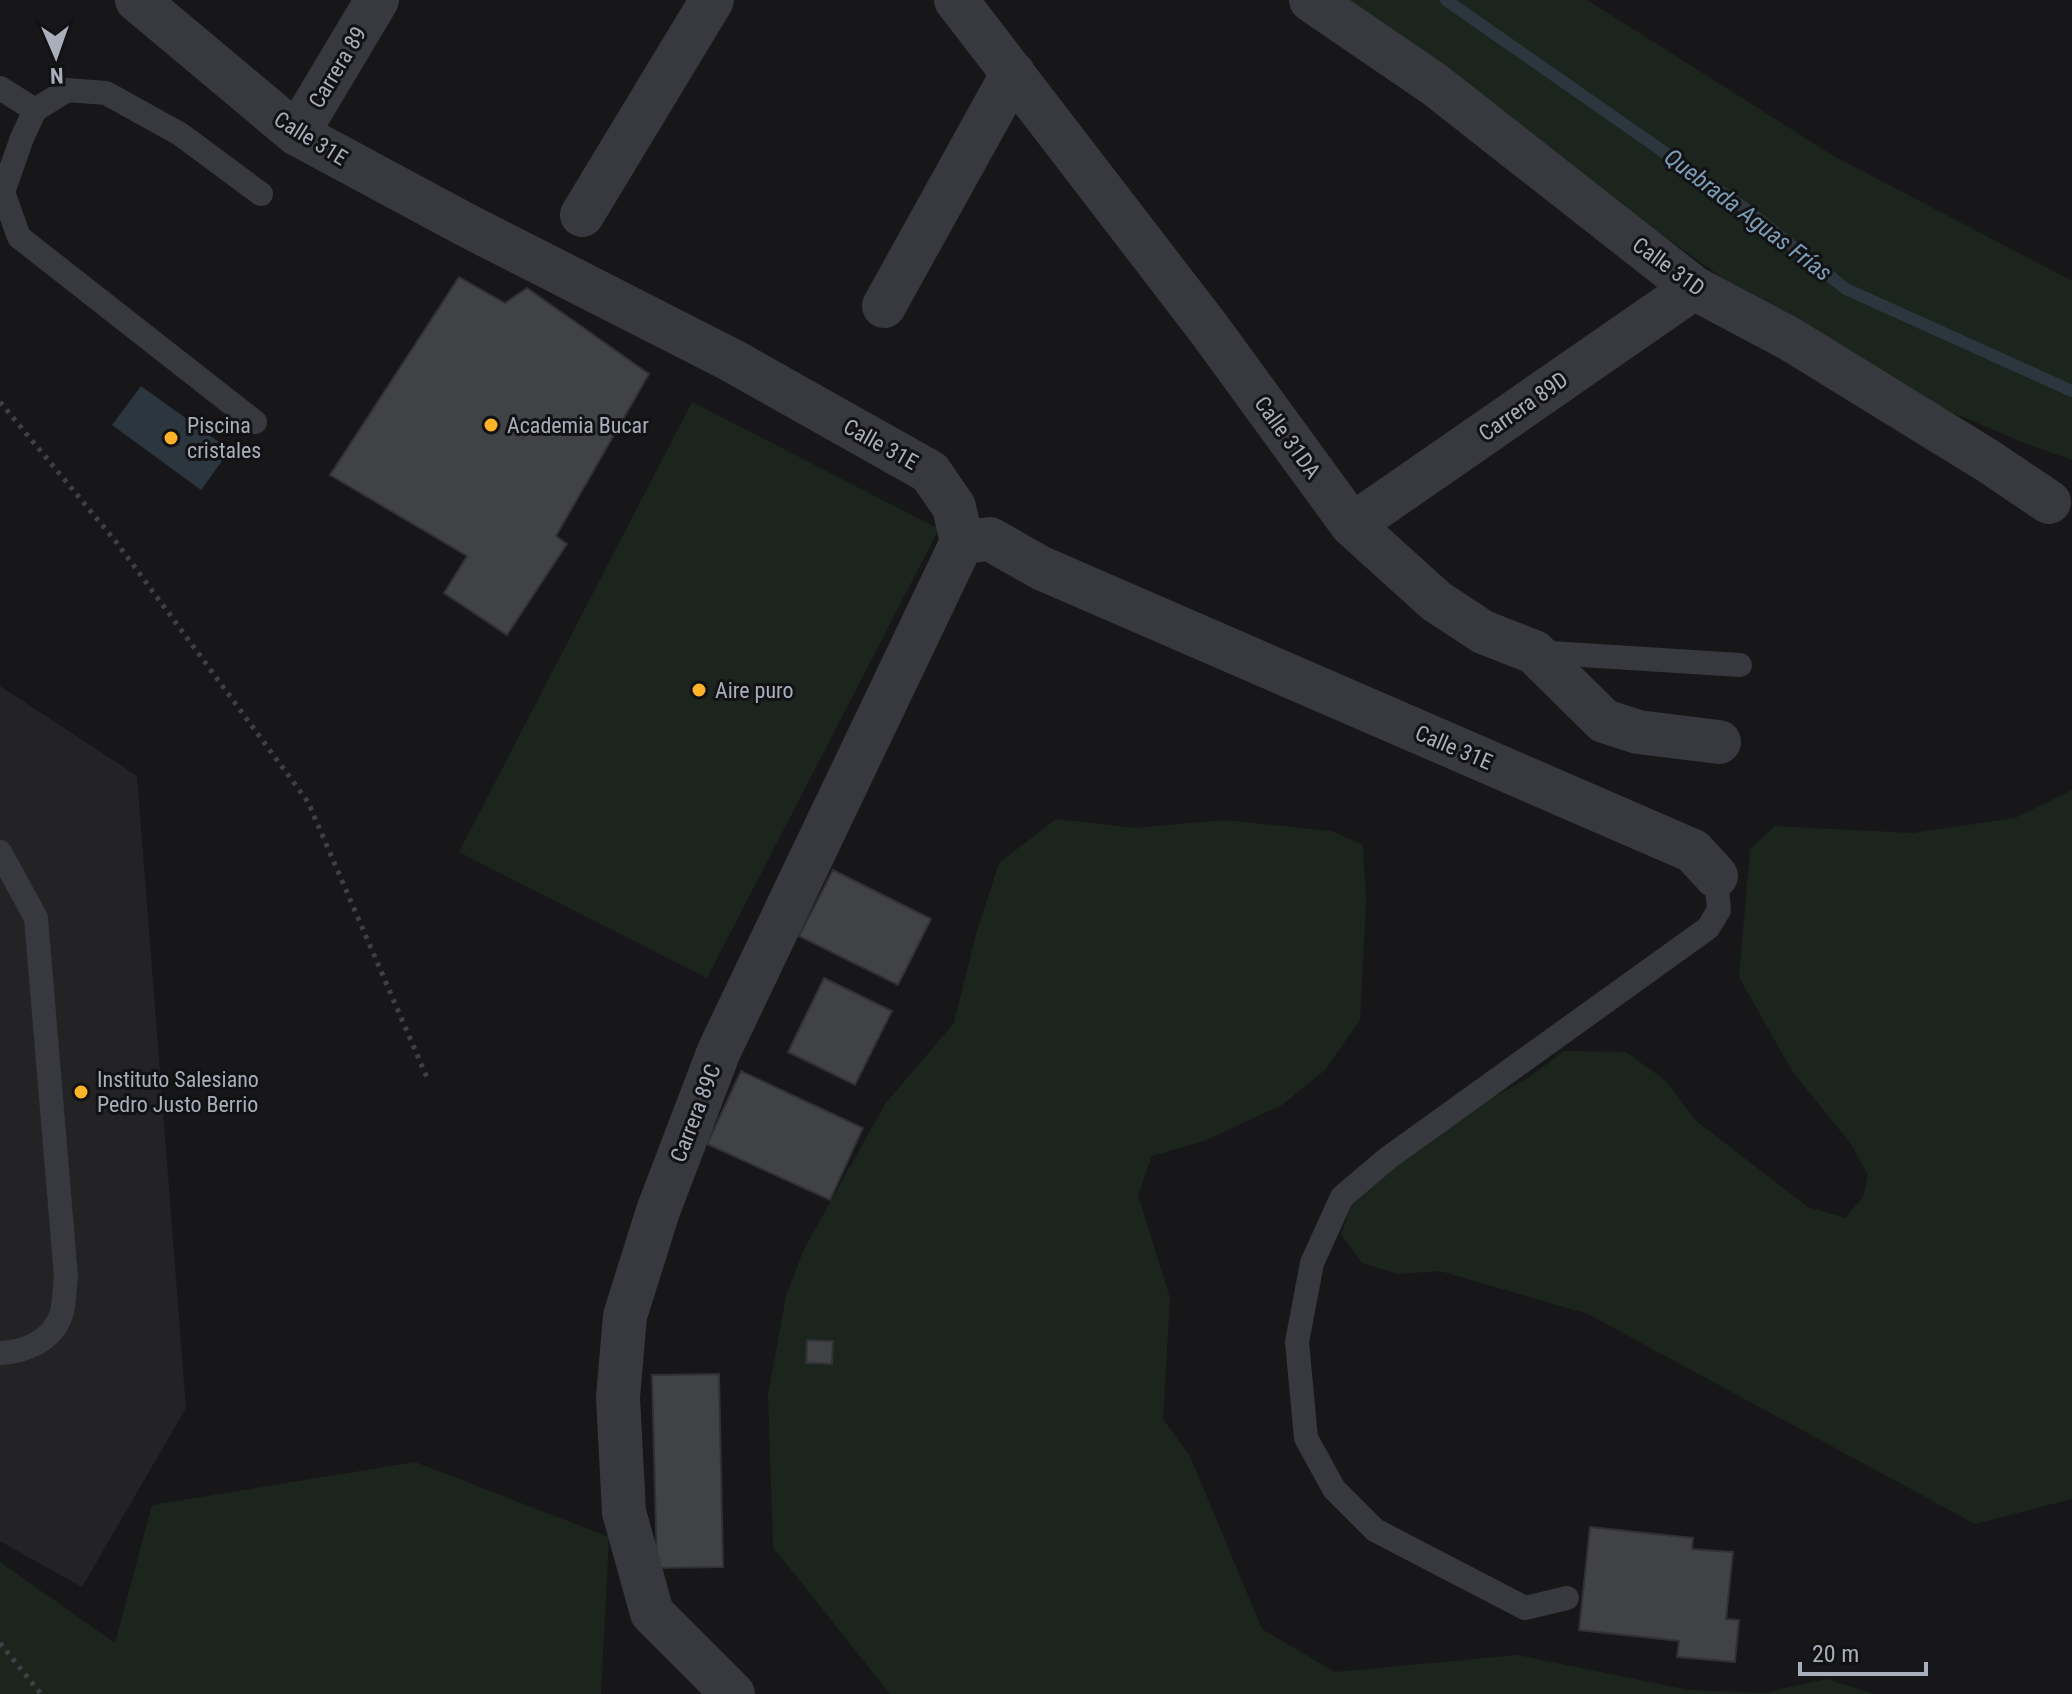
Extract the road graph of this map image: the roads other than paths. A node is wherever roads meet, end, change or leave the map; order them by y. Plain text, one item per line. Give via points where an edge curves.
1 (137, 0) edge
2 (377, 0) edge
3 (712, 0) edge
4 (956, 0) edge
5 (1311, 0) edge
6 (1013, 73) junction
7 (0, 88) edge
8 (35, 110) junction
9 (297, 134) junction
10 (261, 194) dead end
11 (582, 215) dead end
12 (1694, 288) junction
13 (884, 306) dead end
14 (255, 422) dead end
15 (2049, 502) dead end
16 (1352, 525) junction
17 (962, 542) junction
18 (1534, 652) junction
19 (1740, 665) dead end
20 (1719, 742) dead end
21 (0, 852) edge
22 (1716, 876) joint
23 (0, 1353) edge
24 (1567, 1598) dead end
25 (733, 1694) edge

1 - 9 street, Calle 31E
2 - 9 street, Carrera 89
3 - 11 street
4 - 6 street, Calle 31DA
5 - 12 street, Calle 31D via 1434,84
6 - 13 street
6 - 16 street, Calle 31DA
7 - 8 lane
8 - 10 lane via 67,90 106,93 180,134
8 - 14 lane via 3,192 19,237
9 - 17 street, Calle 31E via 731,360 930,472 954,507
12 - 15 street, Calle 31D via 1790,339
12 - 16 street, Carrera 89D
16 - 18 street, Calle 31DA via 1436,601 1483,632
17 - 22 street, Calle 31E via 990,539 1041,568 1693,851
17 - 25 street, Carrera 89C via 719,1051 658,1211 625,1316 618,1397 624,1512 652,1613
18 - 19 lane
18 - 20 street, Calle 31DA via 1604,721 1638,732
21 - 23 lane via 36,918 66,1277 61,1315 49,1335 28,1349
22 - 24 lane via 1719,910 1708,928 1388,1158 1342,1197 1312,1263 1297,1342 1306,1438 1334,1489 1375,1530 1525,1608

